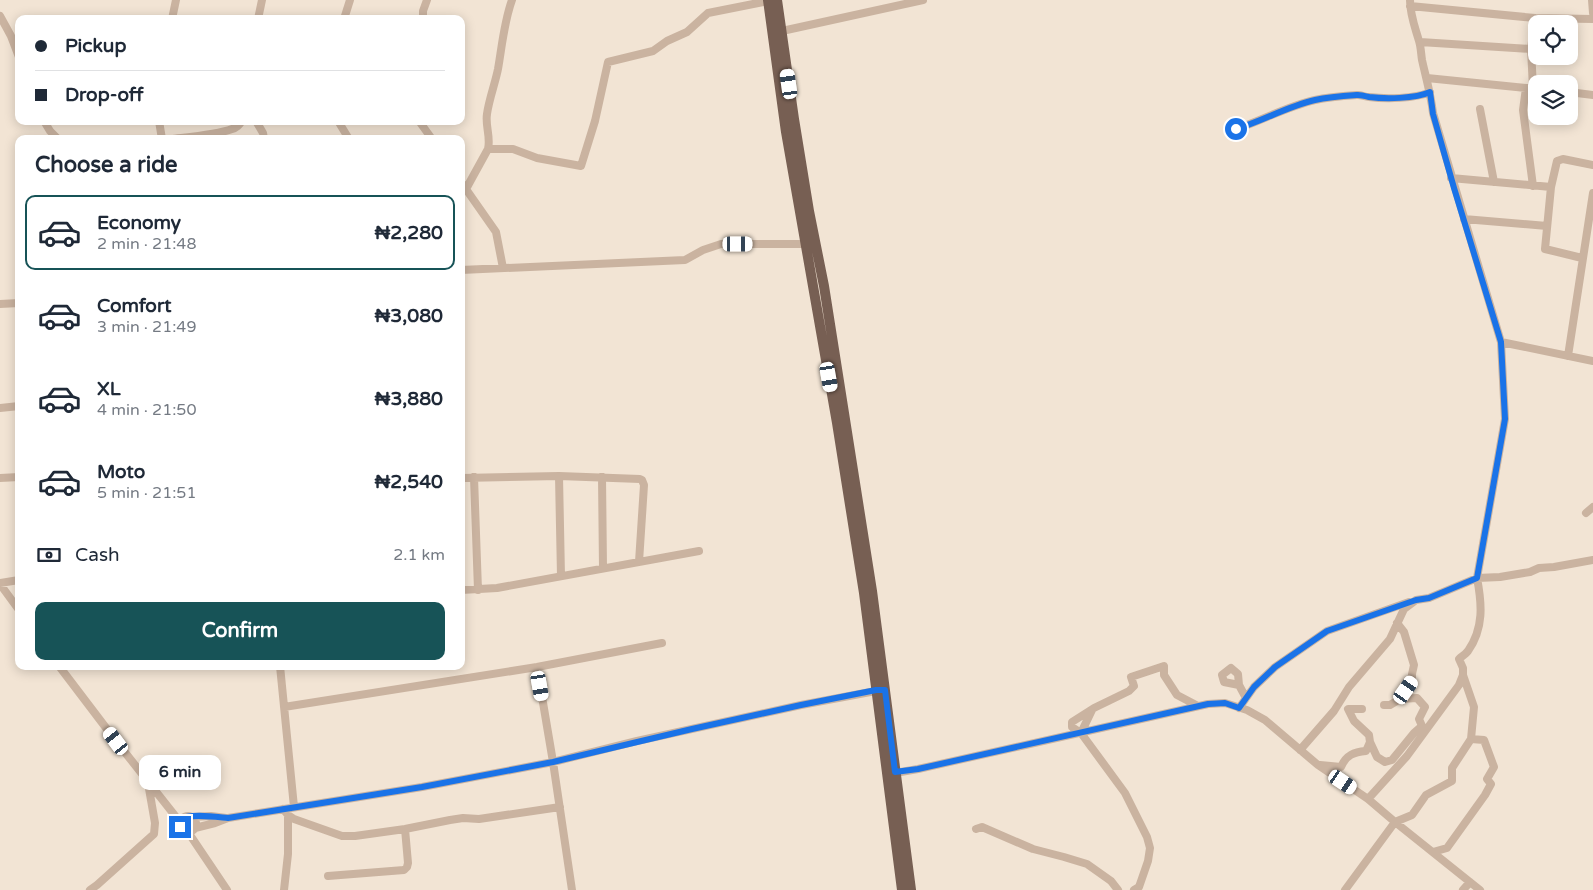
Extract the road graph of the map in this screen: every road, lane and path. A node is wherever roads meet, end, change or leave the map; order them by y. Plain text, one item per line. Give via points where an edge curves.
1 (176, 0) edge
2 (262, 0) edge
3 (350, 0) edge
4 (427, 0) edge
5 (512, 0) edge
6 (771, 0) edge
7 (923, 0) edge
8 (1592, 0) edge
9 (1410, 3) edge
10 (1593, 13) edge
11 (173, 15) edge
12 (259, 15) edge
13 (345, 15) edge
14 (424, 15) edge
15 (0, 16) edge
16 (1528, 17) edge
17 (1578, 19) edge
18 (1593, 19) edge
19 (782, 31) junction
20 (1420, 42) junction
21 (15, 47) edge
22 (1528, 49) edge
23 (1427, 78) junction
24 (1528, 88) edge
25 (1430, 92) junction
26 (1578, 93) edge
27 (1593, 95) edge
28 (1528, 98) edge
29 (1480, 109) dead end
30 (46, 125) edge
31 (239, 125) edge
32 (1236, 129) dead end
33 (53, 135) edge
34 (203, 135) edge
35 (488, 149) junction
36 (1593, 165) edge
37 (1451, 178) junction
38 (1494, 182) junction
39 (1533, 186) junction
40 (1551, 188) junction
41 (466, 189) joint
42 (1593, 193) edge
43 (1464, 220) junction
44 (1547, 226) junction
45 (805, 244) junction
46 (1582, 258) junction
47 (503, 268) junction
48 (465, 270) edge
49 (15, 302) edge
50 (0, 304) edge
51 (1501, 342) junction
52 (1568, 356) junction
53 (1593, 362) edge
54 (15, 406) edge
55 (0, 408) edge
56 (559, 476) junction
57 (602, 476) junction
58 (15, 477) edge
59 (474, 477) junction
60 (0, 478) edge
61 (465, 478) edge
62 (1593, 507) edge
63 (1590, 516) edge
64 (699, 551) dead end
65 (1593, 560) edge
66 (639, 562) junction
67 (603, 568) junction
68 (561, 576) junction
69 (1477, 578) junction
70 (15, 581) edge
71 (0, 584) edge
72 (465, 590) edge
73 (478, 590) junction
74 (1416, 600) junction
75 (15, 605) edge
76 (1397, 623) junction
77 (662, 643) dead end
78 (537, 667) junction
79 (63, 670) edge
80 (280, 670) edge
81 (1463, 675) junction
82 (1239, 685) dead end
83 (881, 690) junction
84 (1246, 698) junction
85 (1400, 699) junction
86 (1384, 705) dead end
87 (1198, 706) junction
88 (284, 707) junction
89 (1094, 708) junction
90 (1239, 708) junction
91 (1362, 709) dead end
92 (1080, 733) junction
93 (1471, 739) junction
94 (1370, 742) junction
95 (1300, 750) junction
96 (553, 762) junction
97 (1318, 765) junction
98 (895, 772) junction
99 (148, 781) junction
100 (1368, 799) junction
101 (294, 807) junction
102 (560, 807) junction
103 (285, 812) junction
104 (191, 817) junction
105 (228, 818) junction
106 (180, 822) junction
107 (1395, 822) junction
108 (405, 829) junction
109 (976, 829) dead end
110 (192, 830) junction
111 (1433, 852) junction
112 (328, 876) dead end
113 (1470, 882) junction
114 (90, 890) edge
115 (227, 890) edge
116 (284, 890) edge
117 (572, 890) edge
118 (902, 890) edge
119 (911, 890) edge
120 (1118, 890) edge
121 (1134, 890) edge
122 (1345, 890) edge
123 (1463, 890) edge
124 (1480, 890) edge

1 - 11 street
2 - 12 street
3 - 13 street
4 - 14 street
5 - 35 street via 487,114
6 - 19 main road
6 - 35 street via 708,13 687,32 653,50 608,62 581,166 537,158 513,149
6 - 45 main road via 786,132
7 - 19 street
8 - 10 street
9 - 16 street
9 - 20 street
15 - 21 street
17 - 18 street
19 - 83 main road via 868,564
20 - 22 street
20 - 23 street
23 - 24 street
23 - 25 street
25 - 32 street via 1397,97 1359,95 1316,100
25 - 37 street
26 - 27 street
28 - 39 street via 1523,110
29 - 38 street
30 - 33 street
31 - 34 street
35 - 41 street
36 - 40 street via 1557,160
37 - 38 street
37 - 43 street
38 - 39 street
39 - 40 street
40 - 44 street
41 - 47 street via 496,232
42 - 46 street
43 - 44 street
43 - 51 street
44 - 46 street via 1545,249
45 - 47 street via 721,244 685,260
45 - 83 main road
46 - 52 street
47 - 48 street
49 - 50 street
51 - 52 street
51 - 69 street via 1505,419
52 - 53 street
54 - 55 street
56 - 57 street
56 - 59 street
56 - 68 street
57 - 66 street via 642,480
57 - 67 street
58 - 60 street
59 - 61 street
59 - 73 street
62 - 63 street
64 - 66 street
65 - 69 street via 1500,577
66 - 67 street
67 - 68 street
68 - 73 street
69 - 74 street via 1429,598
69 - 81 street via 1481,615 1473,643 1459,659
70 - 71 street
71 - 75 street
72 - 73 street
74 - 76 street via 1404,608
74 - 84 street via 1327,631 1275,667
76 - 85 street via 1404,632 1414,665 1412,682
76 - 95 street via 1390,640
77 - 78 street
78 - 88 street
78 - 96 street
79 - 99 street
80 - 88 street
81 - 93 street via 1474,707
81 - 100 street via 1407,756
82 - 84 street
83 - 96 street via 637,741
83 - 98 main road
83 - 118 main road
84 - 90 street
85 - 86 street
85 - 94 street via 1417,698 1425,707 1419,719 1422,726 1392,760 1385,762 1377,757
87 - 89 street via 1177,695 1164,675 1164,666 1131,677 1134,686 1129,691
87 - 90 street via 1225,703
87 - 92 street
88 - 101 street
89 - 92 street
89 - 92 street via 1072,722 1072,727
90 - 95 street via 1265,720
91 - 94 street via 1348,709 1354,721 1369,735
92 - 98 street
92 - 121 street via 1125,793 1147,837 1150,848 1148,861 1139,887
93 - 107 street via 1452,768 1452,781 1426,795 1412,815
93 - 111 street via 1484,740 1494,767 1487,778 1491,784 1447,848
94 - 97 street via 1366,752 1344,759 1341,767
95 - 97 street
96 - 101 street
96 - 102 street
97 - 100 street
98 - 119 main road
99 - 106 street
99 - 114 street via 154,834
100 - 107 street
101 - 103 street
102 - 108 street via 479,820 463,818
102 - 117 street
103 - 105 street
103 - 108 street via 306,824 342,836
103 - 116 street via 288,854
104 - 105 street
104 - 106 street
104 - 110 street via 196,823
105 - 110 street
106 - 110 street via 182,829
107 - 111 street
107 - 122 street
108 - 112 street via 408,863 404,870
109 - 120 street via 982,827 1033,849 1087,864
110 - 115 street
111 - 113 street
113 - 123 street
113 - 124 street

